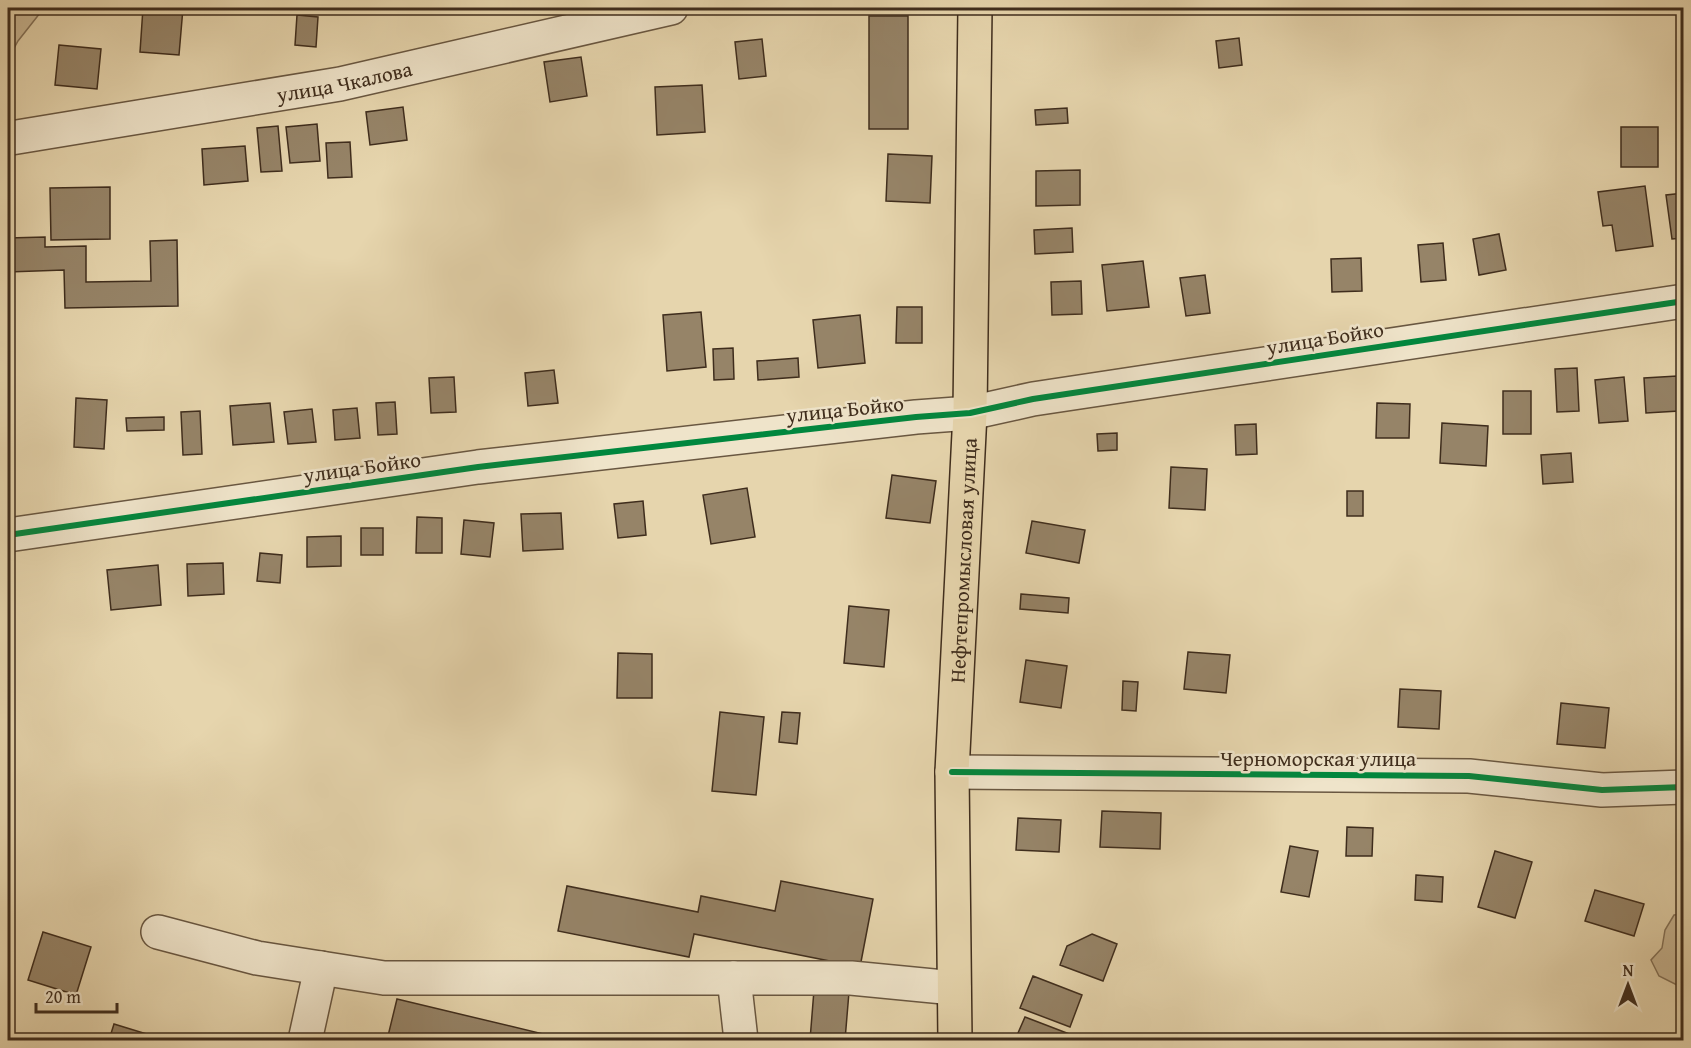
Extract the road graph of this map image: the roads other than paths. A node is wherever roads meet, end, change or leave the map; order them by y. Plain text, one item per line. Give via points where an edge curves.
1 (671, 8) edge
2 (975, 8) edge
3 (634, 12) edge
4 (11, 138) dead end
5 (1683, 301) edge
6 (970, 413) junction
7 (8, 535) edge
8 (952, 772) junction
9 (1683, 787) edge
10 (158, 932) dead end
11 (321, 968) junction
12 (734, 978) junction
13 (954, 988) junction
14 (307, 1041) edge
15 (741, 1041) edge
16 (955, 1041) edge

1 - 3 street, улица Чкалова
2 - 6 main road, Нефтепромысловая улица
3 - 4 street, улица Чкалова via 340,84
5 - 6 street, улица Бойко via 1033,399
6 - 7 street, улица Бойко via 478,467
6 - 8 main road, Нефтепромысловая улица
8 - 9 street, Черноморская улица via 1469,776 1602,790
8 - 13 main road, Нефтепромысловая улица
10 - 11 street via 257,958
11 - 12 street via 384,978
11 - 14 street
12 - 13 street via 851,978
12 - 15 street
13 - 16 main road, Нефтепромысловая улица

